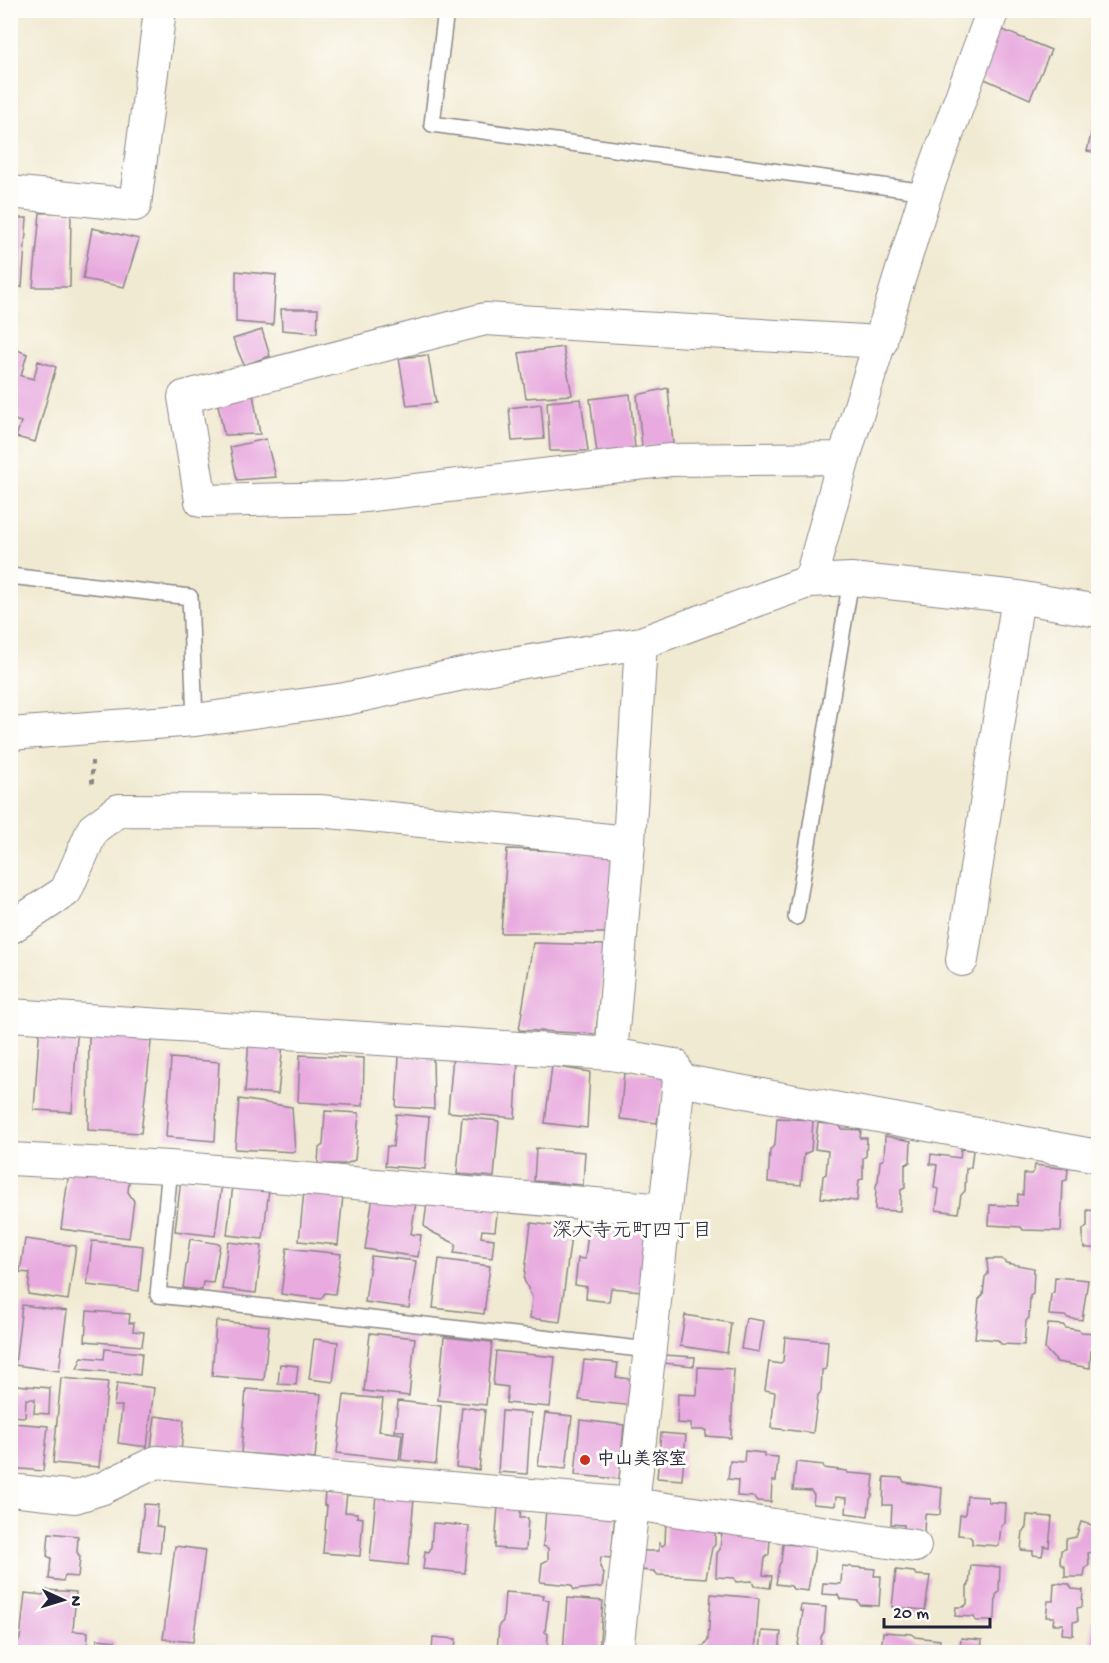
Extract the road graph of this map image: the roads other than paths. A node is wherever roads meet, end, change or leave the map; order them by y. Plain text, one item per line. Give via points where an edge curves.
1 (160, 10) edge
2 (446, 10) edge
3 (993, 10) edge
4 (10, 192) edge
5 (926, 192) junction
6 (881, 342) junction
7 (844, 458) junction
8 (10, 576) edge
9 (851, 579) junction
10 (810, 581) junction
11 (1018, 597) junction
12 (1098, 611) edge
13 (641, 643) junction
14 (195, 720) junction
15 (10, 734) edge
16 (629, 842) junction
17 (796, 916) dead end
18 (10, 928) edge
19 (962, 960) dead end
20 (10, 1015) edge
21 (611, 1054) junction
22 (679, 1080) junction
23 (1098, 1156) edge
24 (10, 1159) edge
25 (170, 1167) junction
26 (664, 1210) junction
27 (649, 1350) junction
28 (10, 1490) edge
29 (633, 1504) junction
30 (915, 1546) dead end
31 (617, 1653) edge

1 - 4 street via 135,205
2 - 5 lane via 432,124
3 - 5 street
5 - 6 street
6 - 7 street
6 - 7 street via 485,318 184,397 201,501 347,498 670,460
7 - 10 street
8 - 14 lane via 190,597
9 - 10 street
9 - 11 street
9 - 17 lane
10 - 13 street
11 - 12 street
11 - 19 street
13 - 14 street via 500,666 345,699
13 - 16 street
14 - 15 street
16 - 18 street via 320,811 119,810 93,830 66,891
16 - 21 street
20 - 21 street
21 - 22 street via 674,1065
22 - 23 street
22 - 26 street
24 - 25 street
25 - 26 street
25 - 27 lane via 158,1295
26 - 27 street
27 - 29 street
28 - 29 street via 75,1497 156,1462
29 - 30 street
29 - 31 street

